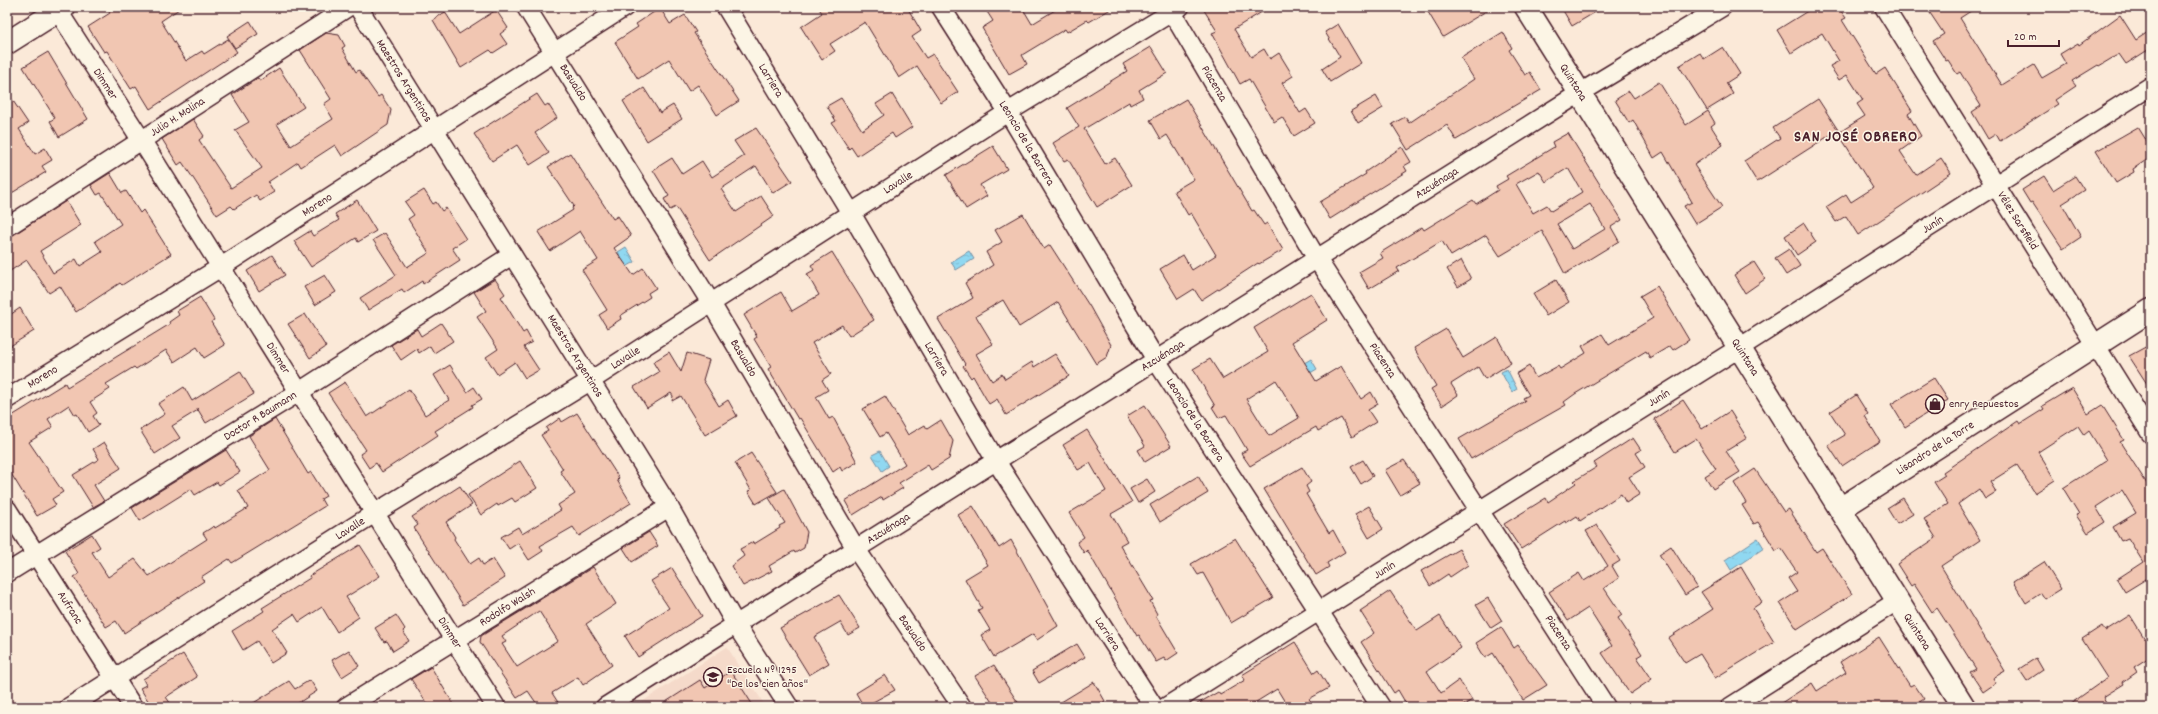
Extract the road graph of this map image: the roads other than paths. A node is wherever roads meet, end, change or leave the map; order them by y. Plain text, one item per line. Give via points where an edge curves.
1 (348, 7) edge
2 (358, 7) edge
3 (526, 7) edge
4 (625, 7) edge
5 (726, 7) edge
6 (941, 7) edge
7 (1526, 7) edge
8 (1722, 7) edge
9 (1884, 7) edge
10 (61, 9) edge
11 (1174, 9) edge
12 (7, 43) edge
13 (554, 51) junction
14 (2151, 86) edge
15 (1580, 93) junction
16 (1008, 112) junction
17 (434, 132) junction
18 (142, 141) junction
19 (1995, 185) junction
20 (851, 213) junction
21 (7, 227) edge
22 (512, 255) junction
23 (1317, 259) junction
24 (221, 267) junction
25 (711, 303) junction
26 (2151, 310) edge
27 (2096, 346) junction
28 (1739, 348) junction
29 (1156, 360) junction
30 (590, 381) junction
31 (299, 392) junction
32 (7, 398) edge
33 (2151, 434) edge
34 (996, 461) junction
35 (669, 507) junction
36 (7, 508) edge
37 (1480, 509) junction
38 (1840, 509) junction
39 (375, 513) junction
40 (856, 549) junction
41 (36, 554) junction
42 (7, 573) edge
43 (1897, 601) junction
44 (1320, 610) junction
45 (736, 625) junction
46 (455, 641) junction
47 (114, 678) junction
48 (69, 707) edge
49 (132, 707) edge
50 (346, 707) edge
51 (496, 707) edge
52 (605, 707) edge
53 (789, 707) edge
54 (962, 707) edge
55 (1154, 707) edge
56 (1166, 707) edge
57 (1381, 707) edge
58 (1606, 707) edge
59 (1730, 707) edge
60 (1964, 707) edge

1 - 18 street, Julio H. Molina
2 - 17 street, Maestros Argentinos
3 - 13 street, Basualdo
4 - 13 street, Moreno
5 - 20 street, Larriera
6 - 16 street, Leoncio de la Barrera
7 - 15 main road, Quintana
8 - 15 street, Azcuénaga
9 - 19 street, Vélez Sarsfield
10 - 12 main road
10 - 18 street, Dimmer
11 - 16 street, Lavalle
11 - 23 street, Piacenza
13 - 17 street, Moreno
13 - 25 street, Basualdo
14 - 19 street, Junín
15 - 23 street, Azcuénaga
15 - 28 main road, Quintana
16 - 20 street, Lavalle
16 - 29 street, Leoncio de la Barrera
17 - 22 street, Maestros Argentinos
17 - 24 street, Moreno
18 - 21 street, Julio H. Molina
18 - 24 street, Dimmer
19 - 27 street, Vélez Sarsfield
19 - 28 street, Junín
20 - 25 street, Lavalle
20 - 34 street, Larriera
22 - 30 street, Maestros Argentinos
22 - 31 street, Doctor R Baumann
23 - 29 street, Azcuénaga
23 - 37 street, Piacenza
24 - 31 street, Dimmer
24 - 32 street, Moreno
25 - 30 street, Lavalle
25 - 40 street, Basualdo
26 - 27 main road, Lisandro de la Torre
27 - 33 street, Vélez Sarsfield
27 - 38 main road, Lisandro de la Torre
28 - 37 street, Junín
28 - 38 main road, Quintana
29 - 34 street, Azcuénaga
29 - 44 street, Leoncio de la Barrera
30 - 35 street, Maestros Argentinos
30 - 39 street, Lavalle
31 - 39 street, Dimmer
31 - 41 street, Doctor R Baumann
34 - 40 street, Azcuénaga
34 - 55 street, Larriera
35 - 45 street, Maestros Argentinos
35 - 46 street, Rodolfo Walsh
36 - 41 street, Aufranc
37 - 44 street, Junín
37 - 58 street, Piacenza
38 - 43 main road, Quintana
39 - 46 street, Dimmer
39 - 47 street, Lavalle
40 - 45 street, Azcuénaga
40 - 54 street, Basualdo
41 - 42 street, Doctor R Baumann
41 - 47 street, Aufranc
43 - 59 street
43 - 60 main road, Quintana
44 - 56 street, Junín
44 - 57 street, Leoncio de la Barrera
45 - 52 street, Azcuénaga
45 - 53 street, Maestros Argentinos
46 - 50 street, Rodolfo Walsh
46 - 51 street, Dimmer
47 - 48 street, Lavalle
47 - 49 street, Aufranc

